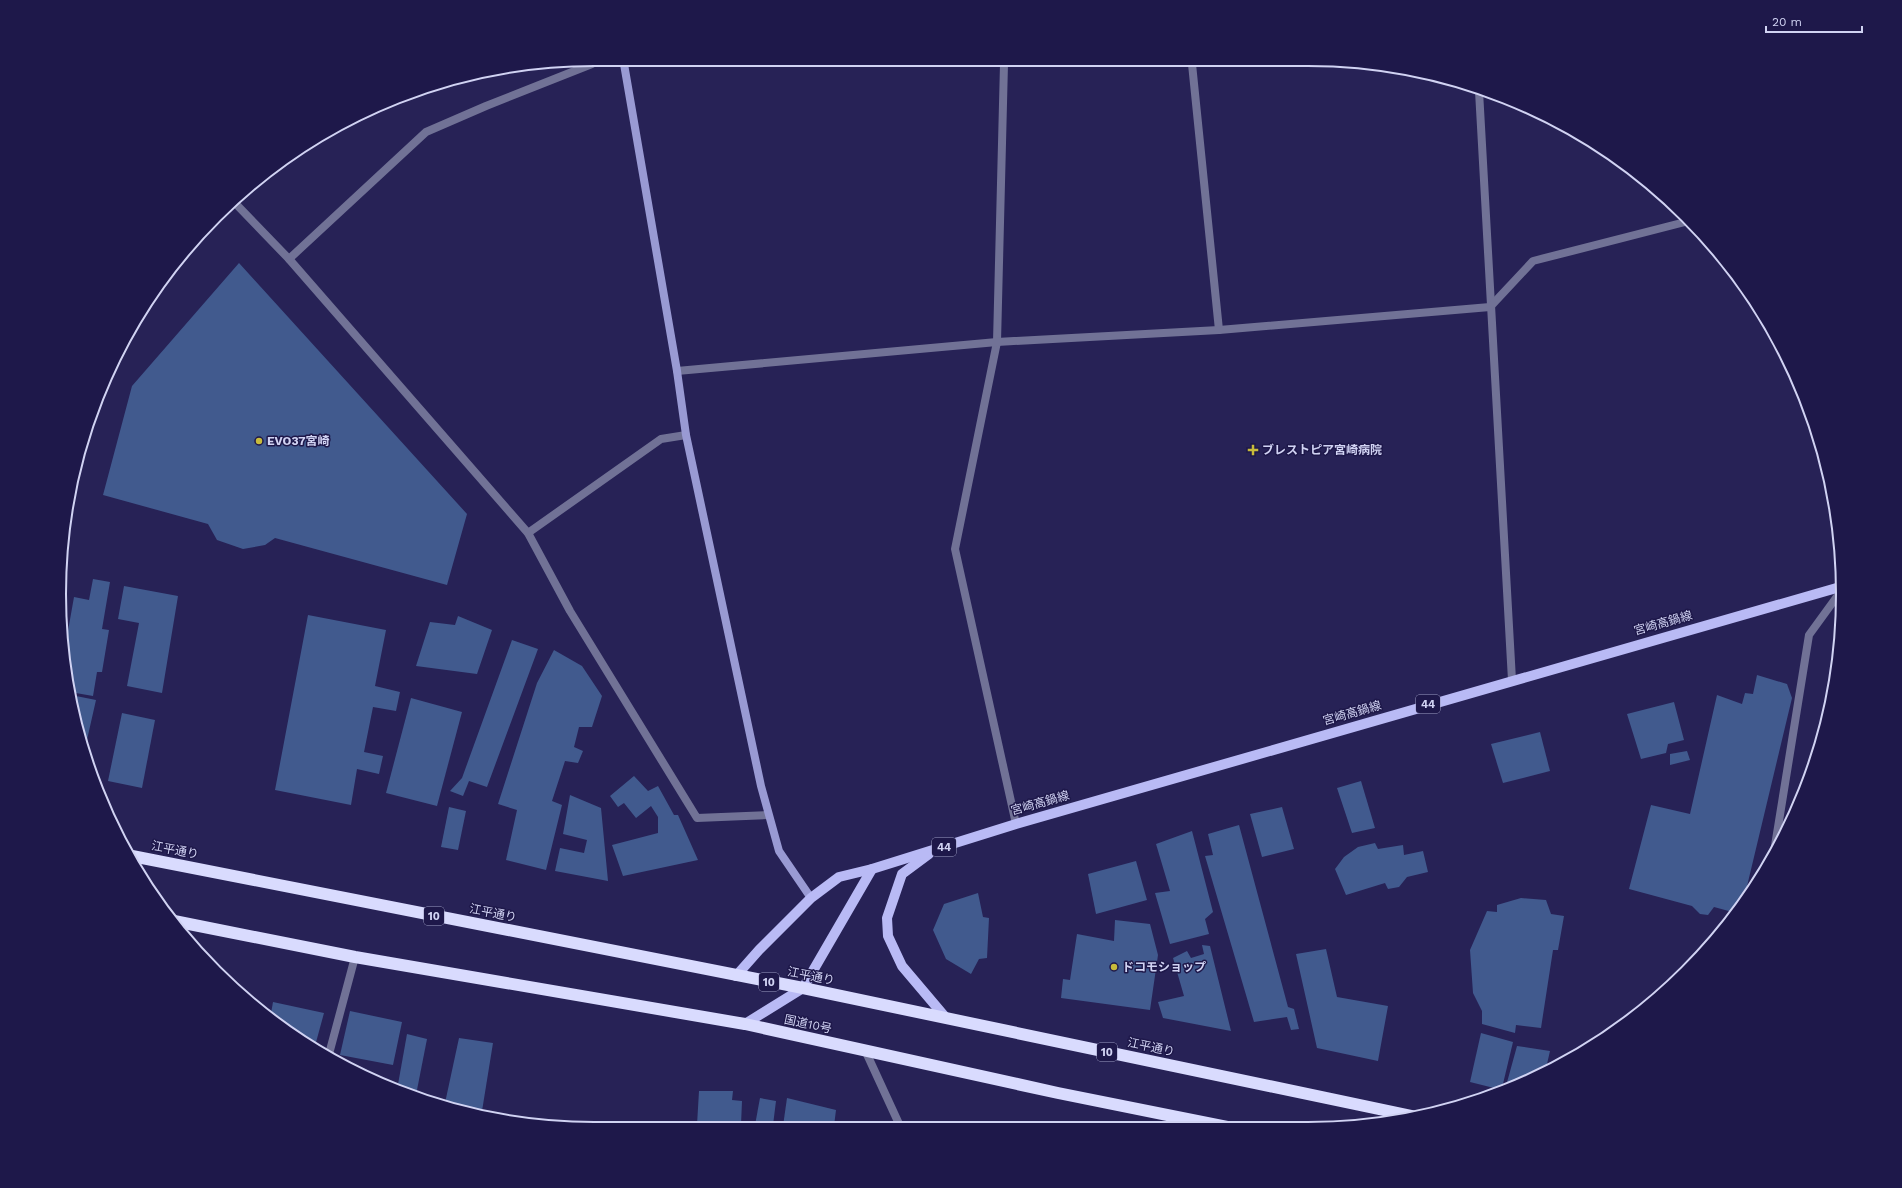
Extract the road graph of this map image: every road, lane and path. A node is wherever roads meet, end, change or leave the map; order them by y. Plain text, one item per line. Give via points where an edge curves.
1 (586, 66) edge
2 (624, 66) edge
3 (1004, 66) edge
4 (1192, 66) edge
5 (1479, 94) edge
6 (237, 205) edge
7 (1682, 222) edge
8 (289, 259) junction
9 (1490, 307) junction
10 (1219, 330) junction
11 (997, 342) junction
12 (677, 371) junction
13 (686, 435) junction
14 (528, 533) junction
15 (1836, 588) edge
16 (1836, 598) edge
17 (1512, 680) junction
18 (768, 815) junction
19 (1016, 824) junction
20 (1776, 838) edge
21 (935, 849) junction
22 (136, 857) edge
23 (872, 869) junction
24 (811, 898) junction
25 (181, 922) edge
26 (355, 957) junction
27 (736, 976) junction
28 (803, 988) junction
29 (946, 1018) junction
30 (744, 1024) junction
31 (865, 1050) junction
32 (330, 1051) edge
33 (1400, 1114) edge
34 (898, 1122) edge
35 (1203, 1122) edge

1 - 8 street via 426,132
2 - 12 street
3 - 11 street
4 - 10 street
5 - 9 street
6 - 8 street
7 - 9 street via 1533,261
8 - 14 street
9 - 10 street
9 - 17 street
10 - 11 street
11 - 12 street
11 - 19 street via 955,549
12 - 13 street
13 - 14 street via 661,439
13 - 18 street
14 - 18 street via 570,611 697,818
15 - 17 main road, 宮崎高鍋線 / 44
16 - 20 street via 1809,635
17 - 19 main road, 宮崎高鍋線 / 44
18 - 24 street via 778,851
19 - 21 main road, 宮崎高鍋線 / 44
21 - 23 main road, 宮崎高鍋線 / 44
21 - 29 main road via 902,874 887,918 888,936 902,966
22 - 27 highway, 江平通り / 10
23 - 24 main road, 宮崎高鍋線 / 44 via 839,877
23 - 28 main road
24 - 27 main road, 宮崎高鍋線 / 44
25 - 26 highway
26 - 30 highway
26 - 32 street
27 - 28 highway, 江平通り / 10
28 - 29 highway, 江平通り / 10
28 - 30 main road
29 - 33 highway, 江平通り / 10
30 - 31 highway, 国道10号
31 - 34 street
31 - 35 highway

